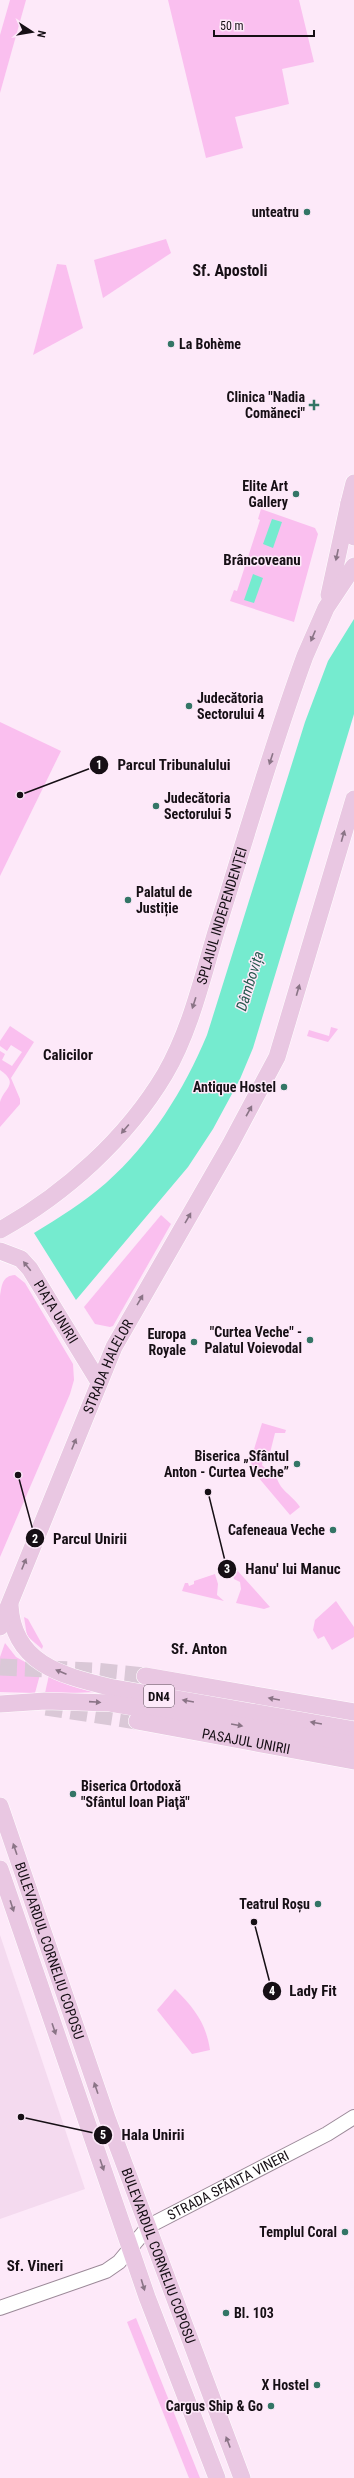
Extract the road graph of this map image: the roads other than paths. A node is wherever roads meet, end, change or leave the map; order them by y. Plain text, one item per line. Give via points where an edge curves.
1 (354, 483) edge
2 (349, 503) junction
3 (354, 537) edge
4 (354, 566) edge
5 (326, 608) junction
6 (354, 799) edge
7 (20, 1218) junction
8 (0, 1230) edge
9 (1, 1255) edge
10 (99, 1382) junction
11 (6, 1607) edge
12 (0, 1628) edge
13 (145, 1676) tunnel mouth
14 (0, 1704) edge
15 (354, 1712) edge
16 (138, 1721) tunnel mouth
17 (354, 1730) edge
18 (354, 1745) edge
19 (354, 1761) edge
20 (0, 1806) edge
21 (0, 1869) edge
22 (354, 2117) edge
23 (149, 2226) junction
24 (131, 2248) junction
25 (0, 2308) edge
26 (217, 2478) edge
27 (242, 2478) edge

1 - 2 main road
2 - 3 main road
2 -> 5 main road
4 - 5 main road, SPLAIUL INDEPENDENȚEI
5 -> 7 main road, SPLAIUL INDEPENDENȚEI via 300,670 192,1008 166,1072 139,1112 108,1146 80,1173
10 -> 6 main road, STRADA HALELOR via 122,1332 269,1074 279,1050
7 - 8 main road, SPLAIUL INDEPENDENȚEI
7 - 9 main road, SPLAIUL INDEPENDENȚEI
10 -> 9 main road, PIAȚA UNIRII via 30,1269 21,1259
11 -> 10 main road, STRADA HALELOR
11 - 12 main road
17 -> 11 main road, DN4 via 109,1687 66,1674 35,1658 20,1645
15 -> 13 main road, DN4
14 -> 18 main road, DN4 via 45,1701 110,1704
16 - 19 main road, PASAJUL UNIRII / DN4
23 -> 20 main road, BULEVARDUL CORNELIU COPOSU via 107,2118
21 -> 24 main road, BULEVARDUL CORNELIU COPOSU
22 - 23 street, STRADA SFÂNTA VINERI via 327,2134
23 - 24 street, STRADA SFÂNTA VINERI
27 -> 23 main road, BULEVARDUL CORNELIU COPOSU
24 - 25 street, STRADA SFÂNTA VINERI via 119,2262 106,2271
24 -> 26 main road, BULEVARDUL CORNELIU COPOSU via 146,2297

